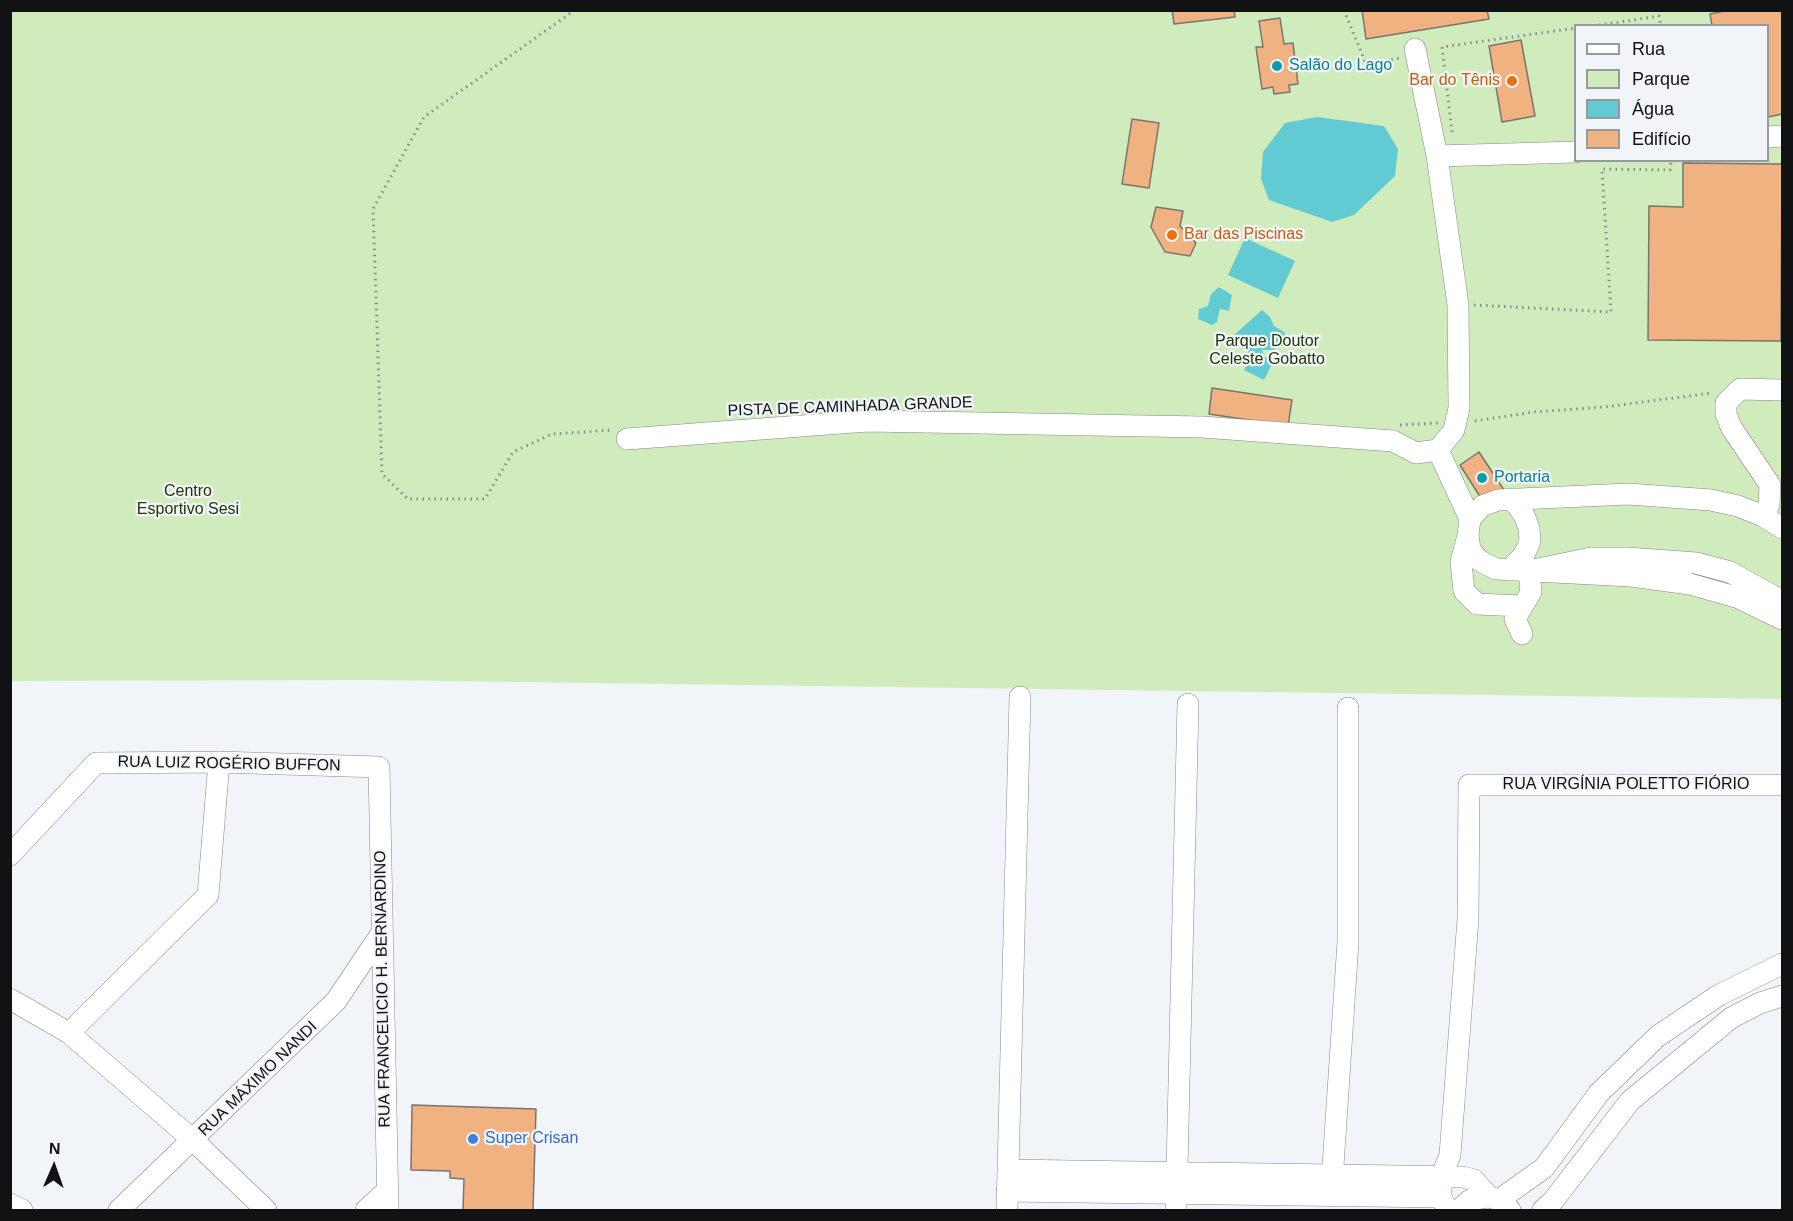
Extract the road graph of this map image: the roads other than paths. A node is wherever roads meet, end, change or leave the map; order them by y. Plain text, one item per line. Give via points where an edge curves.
1 (1408, 54) road end
2 (1574, 152) edge
3 (1445, 155) junction
4 (1782, 378) edge
5 (1740, 390) junction
6 (1782, 390) edge
7 (624, 435) road end
8 (1438, 450) junction
9 (1512, 499) junction
10 (1763, 516) junction
11 (1469, 527) junction
12 (1782, 528) edge
13 (1520, 571) junction
14 (1782, 601) edge
15 (1521, 606) junction
16 (1782, 619) edge
17 (1522, 634) dead end
18 (1020, 697) dead end
19 (1188, 704) dead end
20 (1348, 708) dead end
21 (219, 762) junction
22 (379, 766) joint
23 (1782, 785) edge
24 (10, 855) edge
25 (381, 933) junction
26 (1782, 964) edge
27 (1782, 996) edge
28 (10, 999) edge
29 (69, 1033) junction
30 (194, 1141) junction
31 (1332, 1186) junction
32 (1007, 1191) edge
33 (1177, 1192) edge
34 (1443, 1195) edge
35 (387, 1201) edge
36 (1499, 1202) edge
37 (10, 1204) edge
38 (21, 1210) edge
39 (119, 1210) edge
40 (266, 1210) edge
41 (366, 1210) edge
42 (1459, 1210) edge
43 (1543, 1210) edge

1 - 3 street
2 - 3 street
3 - 8 street via 1458,305 1454,423
4 - 5 street
5 - 6 street
5 - 10 street via 1726,403 1726,414 1770,485 1769,505
7 - 8 street via 868,421 1202,428 1393,441 1416,453
8 - 11 street
9 - 10 street via 1672,495 1738,506
9 - 11 street via 1482,506
9 - 13 street via 1529,528 1530,541
10 - 12 street
11 - 13 street via 1470,550 1480,561 1496,569
11 - 15 street via 1461,562 1464,591 1477,604
13 - 14 street via 1591,558 1696,562 1730,572
13 - 15 street via 1531,592
13 - 16 street via 1631,576 1690,584 1739,598
15 - 17 street via 1515,619
18 - 32 street
19 - 33 street
20 - 31 street via 1347,942
21 - 22 street, RUA LUIZ ROGÉRIO BUFFON
21 - 24 street, RUA LUIZ ROGÉRIO BUFFON via 96,763
21 - 29 street via 208,895
22 - 25 street, RUA FRANCELICIO H. BERNARDINO
23 - 34 street, RUA VIRGÍNIA POLETTO FIÓRIO via 1469,786 1468,919 1450,1155
25 - 30 street, RUA MÁXIMO NANDI via 336,1001
25 - 35 street, RUA FRANCELICIO H. BERNARDINO
26 - 36 street via 1719,995 1658,1036 1599,1093 1544,1168
27 - 43 street via 1731,1018 1630,1101
28 - 29 street
29 - 30 street
30 - 39 street, RUA MÁXIMO NANDI
30 - 40 street
31 - 33 street
31 - 34 street
32 - 33 street
34 - 36 street via 1474,1180
35 - 41 street
36 - 42 street via 1470,1200
37 - 38 street

